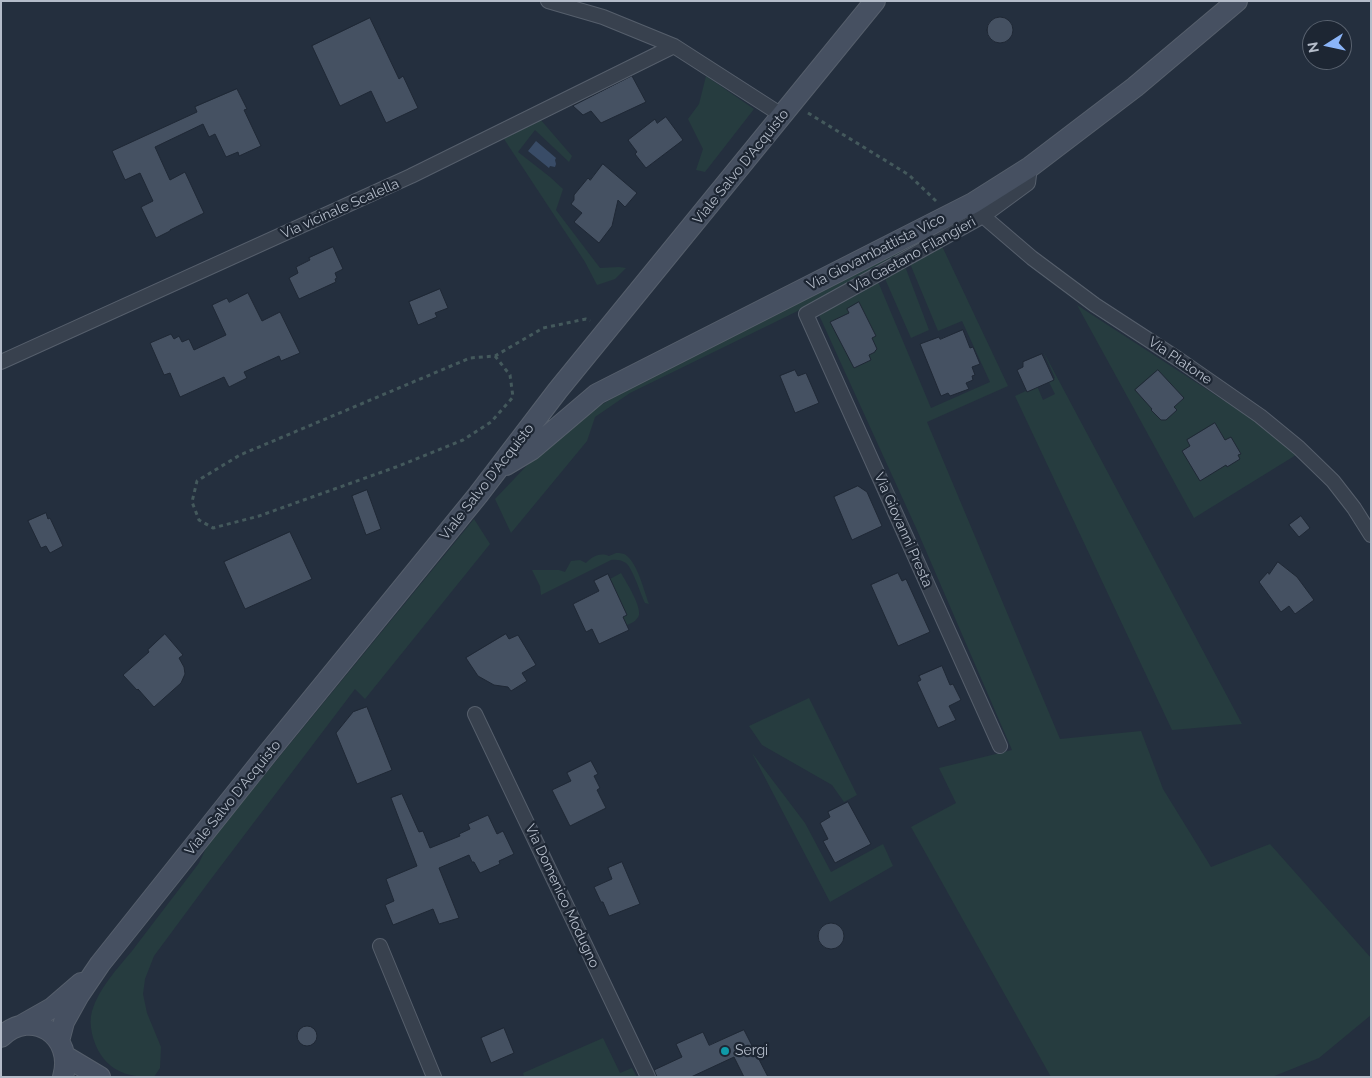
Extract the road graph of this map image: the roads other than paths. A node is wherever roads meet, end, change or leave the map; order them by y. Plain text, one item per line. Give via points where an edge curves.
1 (548, 1) edge
2 (875, 1) edge
3 (1237, 1) edge
4 (674, 46) junction
5 (783, 116) junction
6 (978, 209) junction
7 (806, 314) joint
8 (1, 362) edge
9 (558, 390) junction
10 (597, 394) junction
11 (495, 472) junction
12 (1371, 535) edge
13 (475, 714) dead end
14 (1000, 746) dead end
15 (380, 946) dead end
16 (100, 964) junction
17 (22, 1025) junction
18 (2, 1036) edge
19 (62, 1049) junction
20 (62, 1077) edge
21 (100, 1077) edge
22 (434, 1077) edge
23 (648, 1077) edge

1 - 4 street via 603,17
2 - 5 street, Viale Salvo D'Acquisto
3 - 6 street, Via Giovambattista Vico via 1135,87
4 - 5 street
4 - 8 street, Via vicinale Scalella via 411,176
5 - 9 street, Viale Salvo D'Acquisto
6 - 7 street, Via Gaetano Filangieri
6 - 10 street, Via Giovambattista Vico via 948,214
6 - 12 street, Via Platone via 1032,258 1095,305 1260,416 1299,448 1333,481
7 - 14 street, Via Giovanni Presta
9 - 10 street via 578,399
9 - 11 street, Viale Salvo D'Acquisto
10 - 11 street, Via Giovambattista Vico via 531,450
11 - 16 street, Viale Salvo D'Acquisto
13 - 23 street, Via Domenico Modugno
15 - 22 street
16 - 17 street, Viale Salvo D'Acquisto via 52,1008
16 - 19 street, Viale Salvo D'Acquisto via 64,1022
17 - 18 street, Viale Salvo D'Acquisto
17 - 19 street via 33,1025 52,1033
19 - 20 street, Viale Salvo D'Acquisto via 65,1066
19 - 21 street

